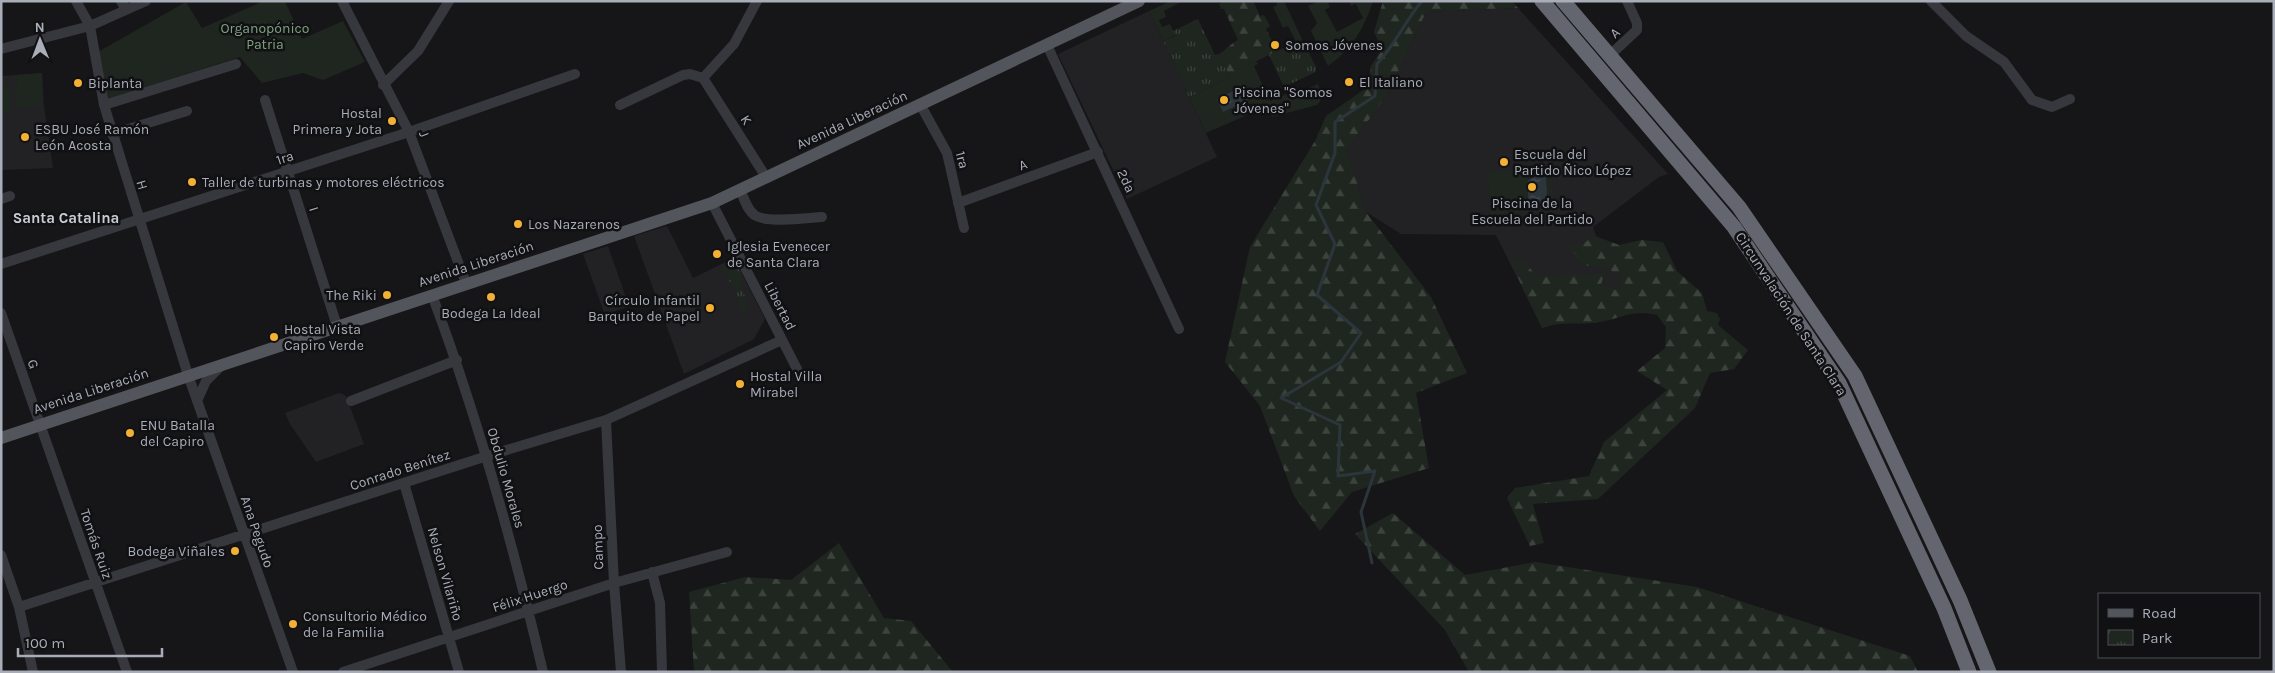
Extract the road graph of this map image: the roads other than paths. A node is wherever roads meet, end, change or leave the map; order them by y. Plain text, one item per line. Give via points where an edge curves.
1 (76, 1) edge
2 (146, 1) edge
3 (342, 1) edge
4 (449, 1) edge
5 (757, 1) edge
6 (1139, 1) edge
7 (1542, 1) edge
8 (1563, 1) edge
9 (1627, 1) edge
10 (1931, 1) edge
11 (124, 6) edge
12 (90, 26) junction
13 (1047, 45) junction
14 (1, 49) edge
15 (1609, 56) junction
16 (236, 64) dead end
17 (575, 74) dead end
18 (703, 78) junction
19 (383, 84) junction
20 (265, 100) dead end
21 (2070, 100) dead end
22 (920, 104) junction
23 (104, 105) junction
24 (620, 105) dead end
25 (187, 111) dead end
26 (409, 132) junction
27 (112, 134) junction
28 (1098, 152) junction
29 (288, 172) junction
30 (766, 177) junction
31 (740, 189) junction
32 (712, 203) junction
33 (958, 203) junction
34 (822, 217) dead end
35 (138, 220) junction
36 (964, 228) dead end
37 (1, 264) edge
38 (466, 283) junction
39 (432, 295) junction
40 (1, 313) edge
41 (337, 326) junction
42 (1179, 330) dead end
43 (782, 340) junction
44 (456, 360) junction
45 (224, 363) junction
46 (797, 369) dead end
47 (188, 375) junction
48 (197, 401) junction
49 (351, 401) dead end
50 (606, 420) junction
51 (39, 424) junction
52 (1, 438) edge
53 (487, 456) junction
54 (404, 483) junction
55 (243, 536) junction
56 (727, 552) dead end
57 (1, 555) edge
58 (652, 572) junction
59 (95, 582) junction
60 (614, 583) junction
61 (19, 607) junction
62 (529, 611) junction
63 (449, 637) junction
64 (371, 668) edge
65 (33, 672) edge
66 (126, 672) edge
67 (292, 672) edge
68 (344, 672) edge
69 (459, 672) edge
70 (543, 672) edge
71 (621, 672) edge
72 (662, 672) edge
73 (1969, 672) edge
74 (1989, 672) edge

1 - 12 street, H
2 - 11 street
3 - 19 street, J
4 - 19 street via 418,51
5 - 18 street via 734,44
6 - 13 main road, Avenida Liberación
7 - 73 highway, Circunvalación de Santa Clara via 1734,227 1839,383 1944,608
8 - 15 highway, Circunvalación de Santa Clara
9 - 15 street, A via 1637,30
10 - 21 street via 1966,36 2004,62 2032,100 2052,107
11 - 12 street
12 - 14 street
12 - 23 street, H
13 - 22 main road, Avenida Liberación
13 - 28 street, 2da
15 - 74 highway, Circunvalación de Santa Clara via 1739,207 1855,376 1960,600
16 - 23 street
17 - 26 street, 1ra
18 - 24 street via 682,75
18 - 30 street, K
19 - 26 street, J
20 - 29 street, I
22 - 30 main road, Avenida Liberación
22 - 33 street, 1ra via 946,153
23 - 27 street, H
25 - 27 street
26 - 29 street, 1ra
26 - 38 street, J
27 - 35 street, H
28 - 33 street, A
28 - 42 street, 2da
29 - 35 street, 1ra
29 - 41 street, I
30 - 31 main road, Avenida Liberación
31 - 32 main road, Avenida Liberación
31 - 34 street via 756,216 766,219
32 - 38 main road, Avenida Liberación
32 - 43 street, Libertad
33 - 36 street, 1ra
35 - 37 street, 1ra
35 - 47 street, H
38 - 39 main road, Avenida Liberación
39 - 41 main road, Avenida Liberación
39 - 44 street, Obdulio Morales
40 - 51 street, G
41 - 45 main road, Avenida Liberación
43 - 46 street, Libertad
43 - 50 street, Conrado Benítez
44 - 49 street
44 - 53 street, Obdulio Morales
45 - 47 main road, Avenida Liberación
45 - 48 street via 206,381
47 - 48 street, Ana Pegudo
47 - 51 main road, Avenida Liberación
48 - 55 street, Ana Pegudo
50 - 53 street, Conrado Benítez
50 - 60 street, Campo
51 - 52 main road, Avenida Liberación
51 - 59 street, Tomás Ruiz
53 - 54 street, Conrado Benítez
53 - 62 street, Obdulio Morales
54 - 55 street, Conrado Benítez
54 - 63 street, Nelson Vilariño
55 - 59 street, Conrado Benítez
55 - 67 street, Ana Pegudo
56 - 58 street, Félix Huergo
57 - 61 street
58 - 60 street, Félix Huergo
58 - 72 street via 660,603
59 - 61 street, Conrado Benítez
59 - 66 street, Tomás Ruiz
60 - 62 street, Félix Huergo
60 - 71 street, Campo
61 - 65 street
62 - 63 street, Félix Huergo
62 - 70 street, Obdulio Morales
63 - 64 street, Félix Huergo
63 - 69 street, Nelson Vilariño
64 - 68 street, Félix Huergo

